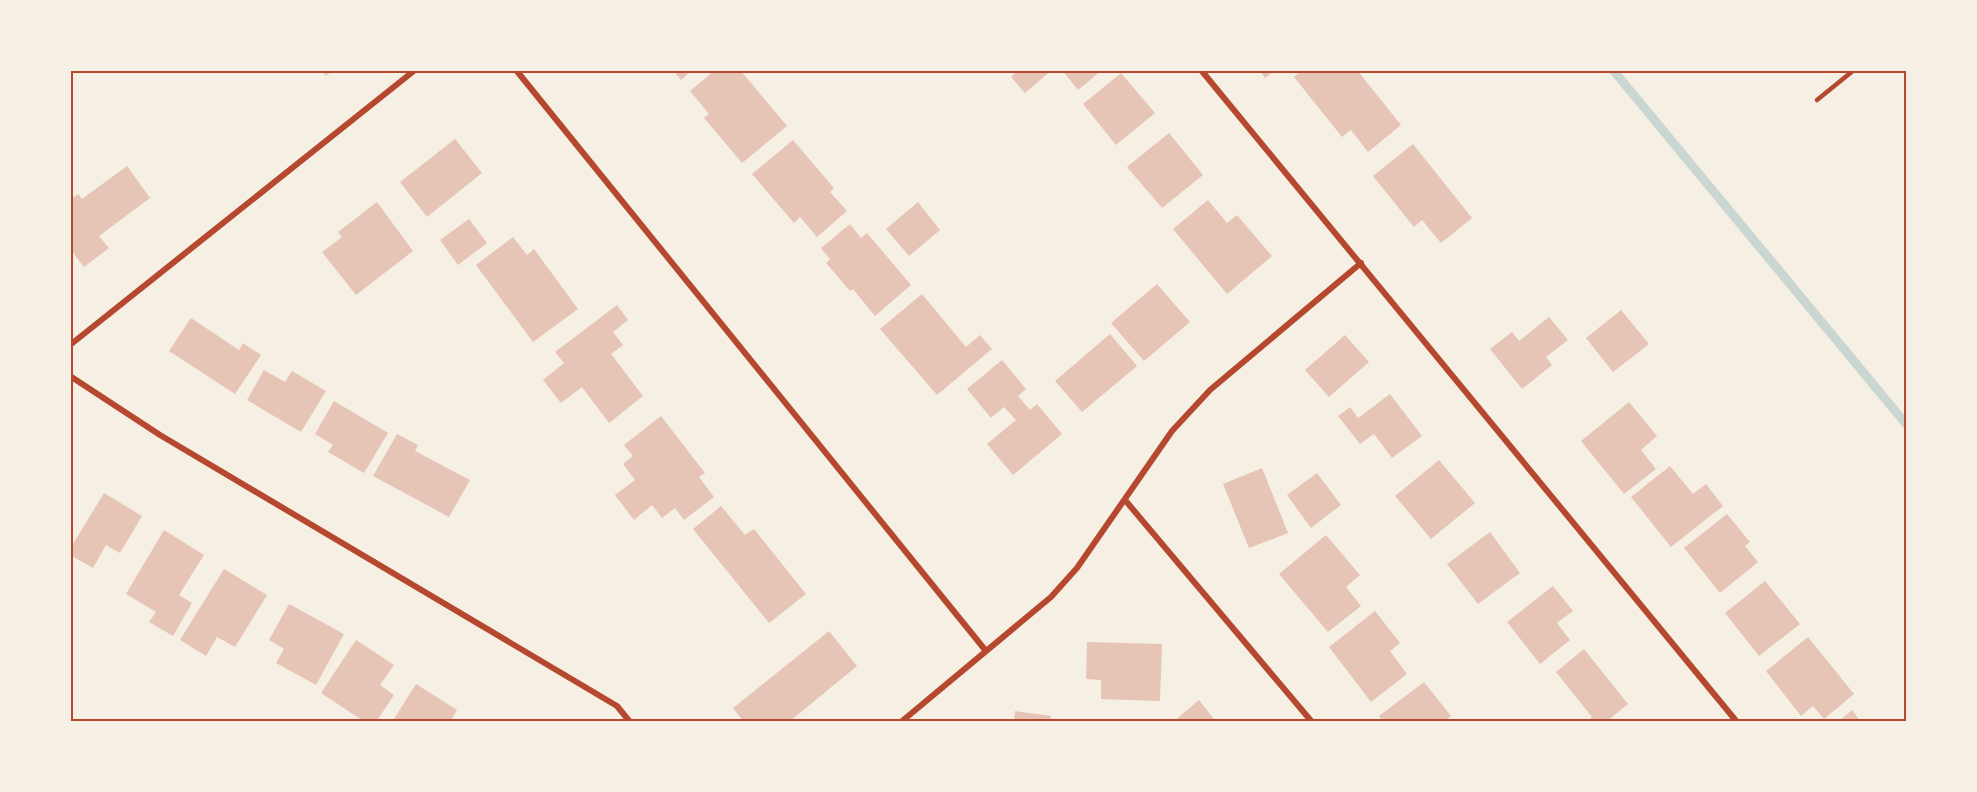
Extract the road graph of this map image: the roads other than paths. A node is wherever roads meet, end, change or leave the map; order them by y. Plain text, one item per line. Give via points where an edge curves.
1 (415, 70) edge
2 (516, 70) edge
3 (1201, 70) edge
4 (1854, 70) edge
5 (1817, 100) dead end
6 (1361, 263) junction
7 (70, 345) edge
8 (70, 376) edge
9 (1125, 500) junction
10 (986, 651) junction
11 (630, 722) edge
12 (901, 722) edge
13 (1312, 722) edge
14 (1737, 722) edge

1 - 7 street
2 - 10 street
3 - 6 street
4 - 5 lane
6 - 9 street via 1210,390 1172,431
6 - 14 street
8 - 11 street via 160,435 617,706
9 - 10 street via 1077,568 1051,597
9 - 13 street
10 - 12 street

